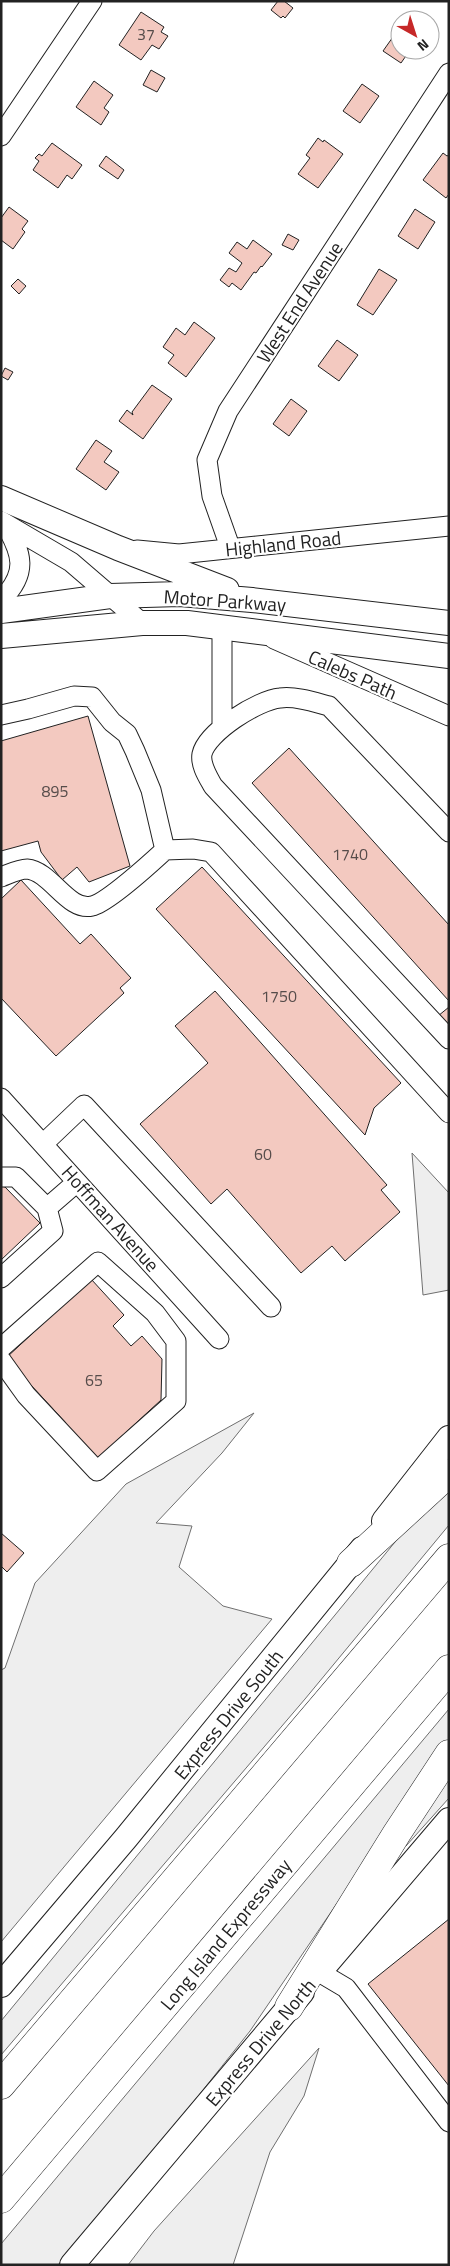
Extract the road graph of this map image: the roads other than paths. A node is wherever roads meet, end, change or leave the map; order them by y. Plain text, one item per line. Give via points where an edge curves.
1 (92, 1) edge
2 (449, 73) edge
3 (1, 136) edge
4 (1, 498) edge
5 (3, 522) edge
6 (449, 526) edge
7 (230, 547) junction
8 (118, 548) junction
9 (110, 596) junction
10 (1, 600) edge
11 (252, 600) junction
12 (1, 611) edge
13 (142, 623) junction
14 (449, 623) edge
15 (222, 628) junction
16 (257, 631) junction
17 (1, 636) edge
18 (449, 656) edge
19 (1, 715) edge
20 (449, 716) edge
21 (222, 728) junction
22 (449, 832) edge
23 (165, 850) junction
24 (1, 876) edge
25 (449, 1039) edge
26 (1, 1098) edge
27 (449, 1114) edge
28 (43, 1144) junction
29 (1, 1176) edge
30 (77, 1182) junction
31 (47, 1208) junction
32 (1, 1278) edge
33 (179, 1294) junction
34 (271, 1308) dead end
35 (155, 1313) junction
36 (219, 1339) dead end
37 (1, 1348) edge
38 (1, 1360) edge
39 (449, 1438) edge
40 (449, 1473) edge
41 (449, 1558) edge
42 (351, 1563) junction
43 (449, 1669) edge
44 (449, 1754) edge
45 (449, 1820) edge
46 (319, 1972) junction
47 (1, 1985) edge
48 (289, 2007) junction
49 (1, 2085) edge
50 (449, 2122) edge
51 (1, 2199) edge
52 (72, 2265) edge

1 - 3 street
2 - 7 street, West End Avenue via 228,411 207,460 212,496
4 - 8 main road
5 - 9 street via 70,562
5 - 10 street via 20,555 17,578
6 - 7 street, Highland Road
7 - 8 street, Highland Road via 179,554
8 - 11 main road
9 - 11 main road, Motor Parkway via 180,594
9 - 12 main road, Motor Parkway
9 - 13 street
11 - 14 main road, Motor Parkway
13 - 15 main road, Motor Parkway via 187,623
13 - 17 main road, Motor Parkway
15 - 16 main road, Motor Parkway
15 - 21 street
16 - 18 main road, Motor Parkway
16 - 20 street, Calebs Path
19 - 23 street via 74,696 92,697 112,722 127,734 151,790
21 - 22 street via 264,701 281,697 329,706
21 - 25 street via 206,743 201,756 204,771 213,786
23 - 24 street via 92,906 78,905 39,874 27,869
23 - 27 street via 211,852
26 - 28 street, Hoffman Avenue
28 - 30 street, Hoffman Avenue
28 - 34 street via 84,1105
29 - 31 street via 16,1177
30 - 31 street
30 - 33 street, Hoffman Avenue
31 - 32 street via 53,1230
33 - 35 street
33 - 36 street, Hoffman Avenue
35 - 37 street via 98,1262
35 - 38 street via 176,1342 176,1401 97,1471 26,1395
39 - 42 main road, Express Drive South
40 - 42 highway
41 - 49 highway
42 - 47 main road, Express Drive South
43 - 51 highway, Long Island Expressway
44 - 48 highway
45 - 46 main road, Express Drive North
46 - 48 main road, Express Drive North
46 - 50 street via 346,1988
48 - 52 main road, Express Drive North

